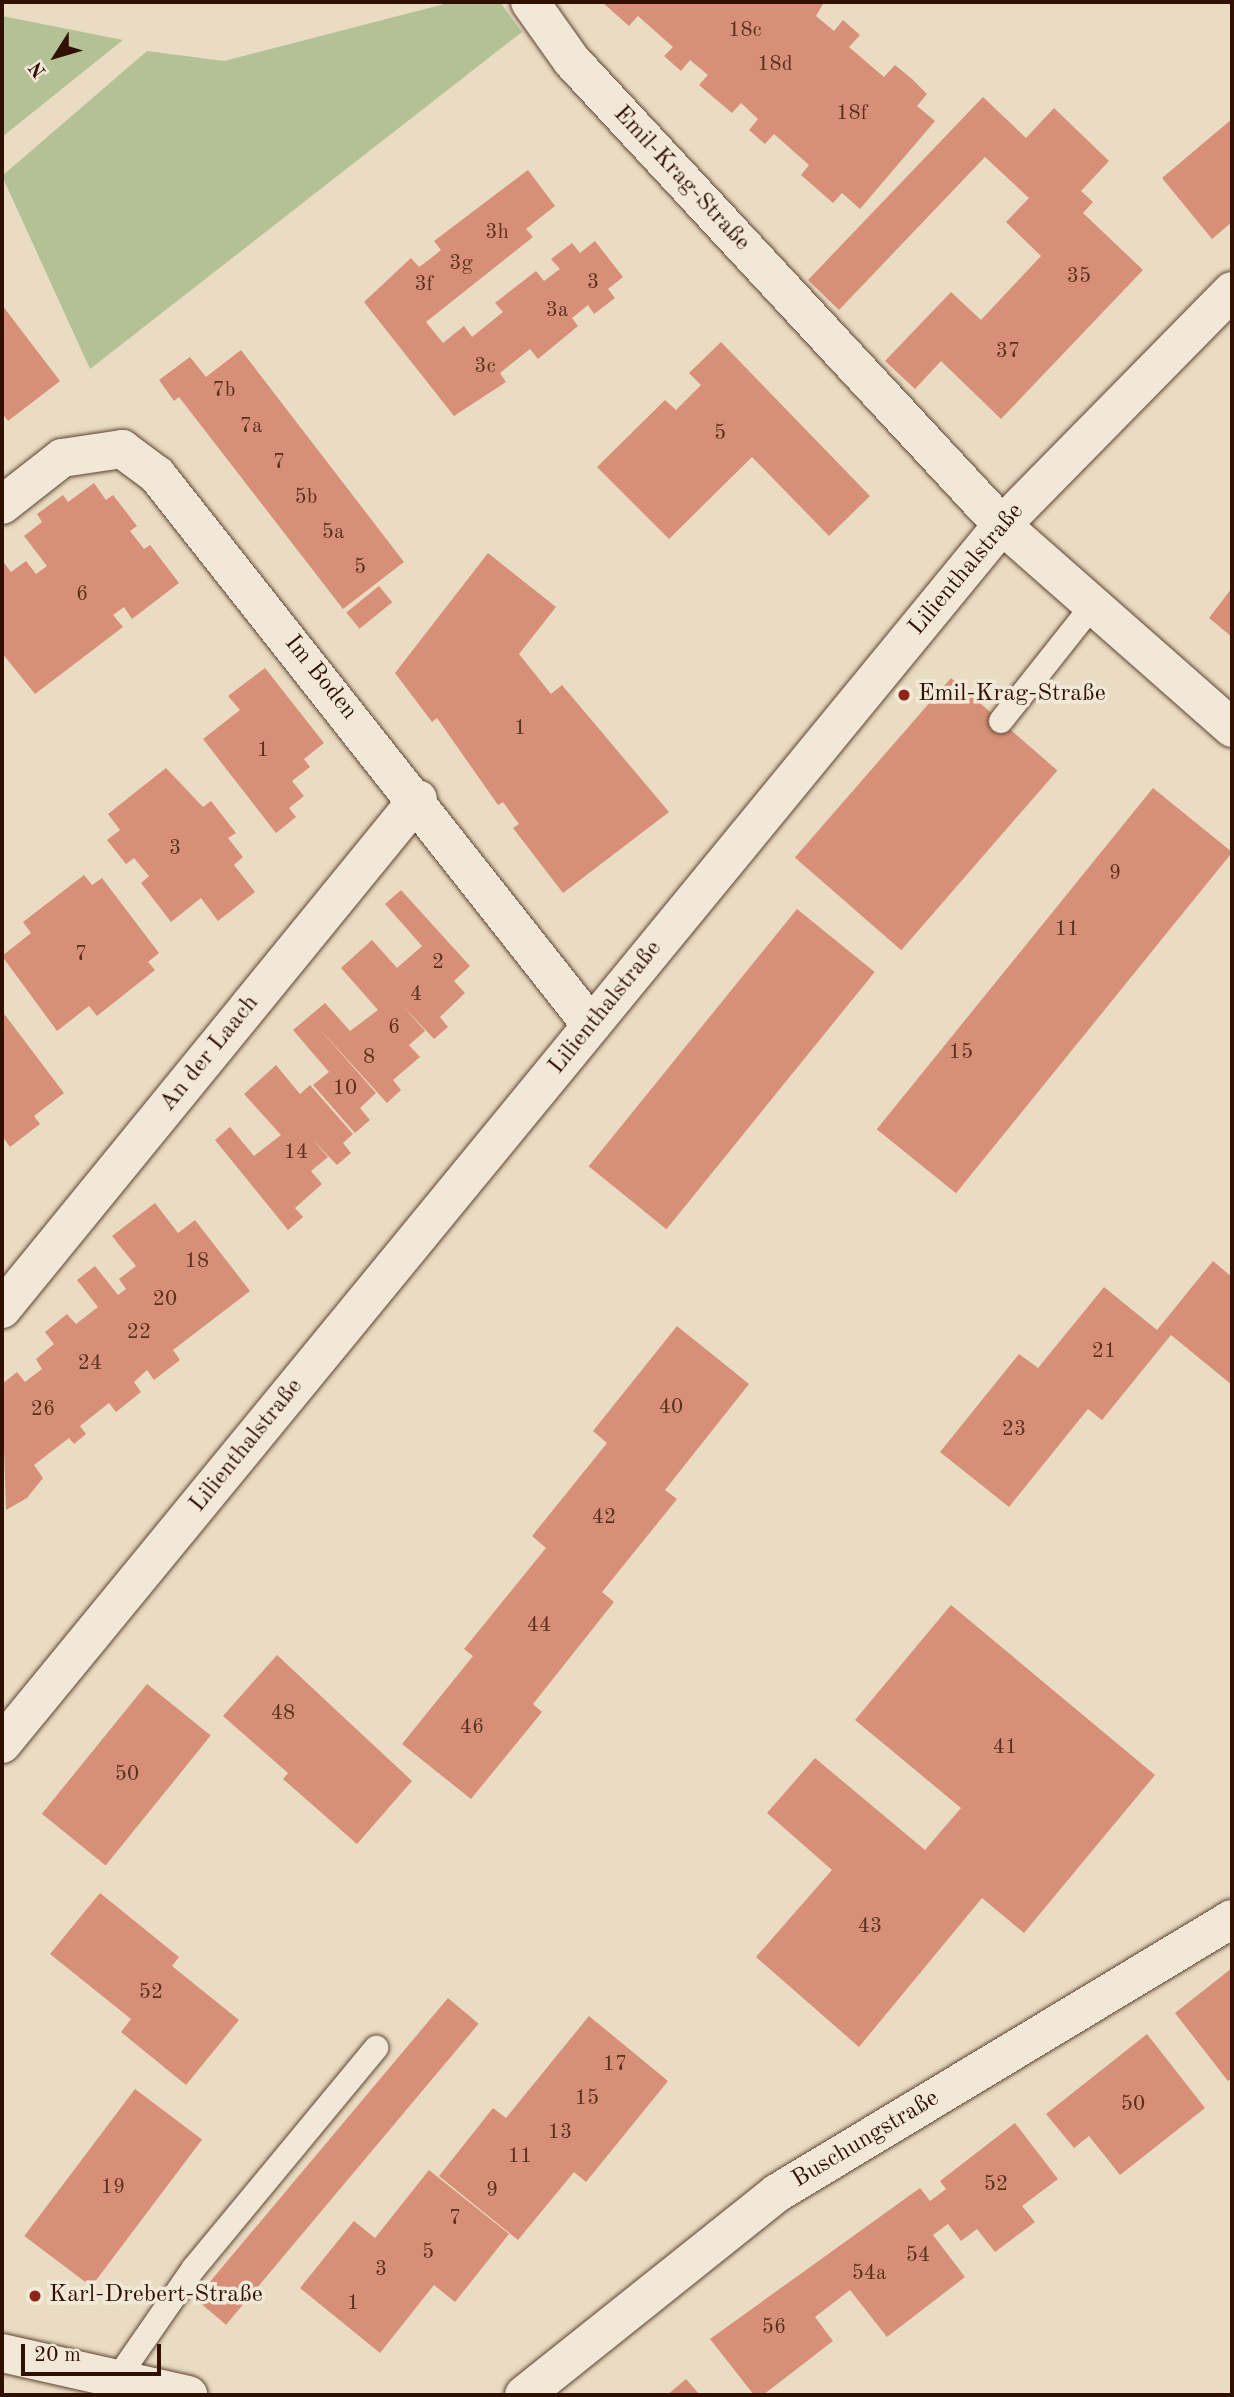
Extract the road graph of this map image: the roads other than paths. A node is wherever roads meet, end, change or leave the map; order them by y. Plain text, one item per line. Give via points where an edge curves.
1 (530, 2) edge
2 (1232, 291) edge
3 (2, 505) edge
4 (1002, 525) junction
5 (1093, 605) junction
6 (1001, 721) dead end
7 (1232, 728) edge
8 (418, 799) junction
9 (591, 1025) junction
10 (2, 1309) edge
11 (2, 1744) edge
12 (1232, 1919) edge
13 (376, 2048) dead end
14 (2, 2353) edge
15 (117, 2379) junction
16 (188, 2395) edge
17 (524, 2395) edge

1 - 4 street, Emil-Krag-Straße via 572,61
2 - 4 street, Lilienthalstraße
3 - 8 street, Im Boden via 62,458 122,449 158,475
4 - 5 street, Emil-Krag-Straße
4 - 9 street, Lilienthalstraße
5 - 6 lane
5 - 7 street, Emil-Krag-Straße
8 - 9 street, Im Boden
8 - 10 street, An der Laach
9 - 11 street, Lilienthalstraße
12 - 17 street, Buschungstraße via 777,2193
13 - 15 lane via 194,2268
14 - 15 street
15 - 16 street

